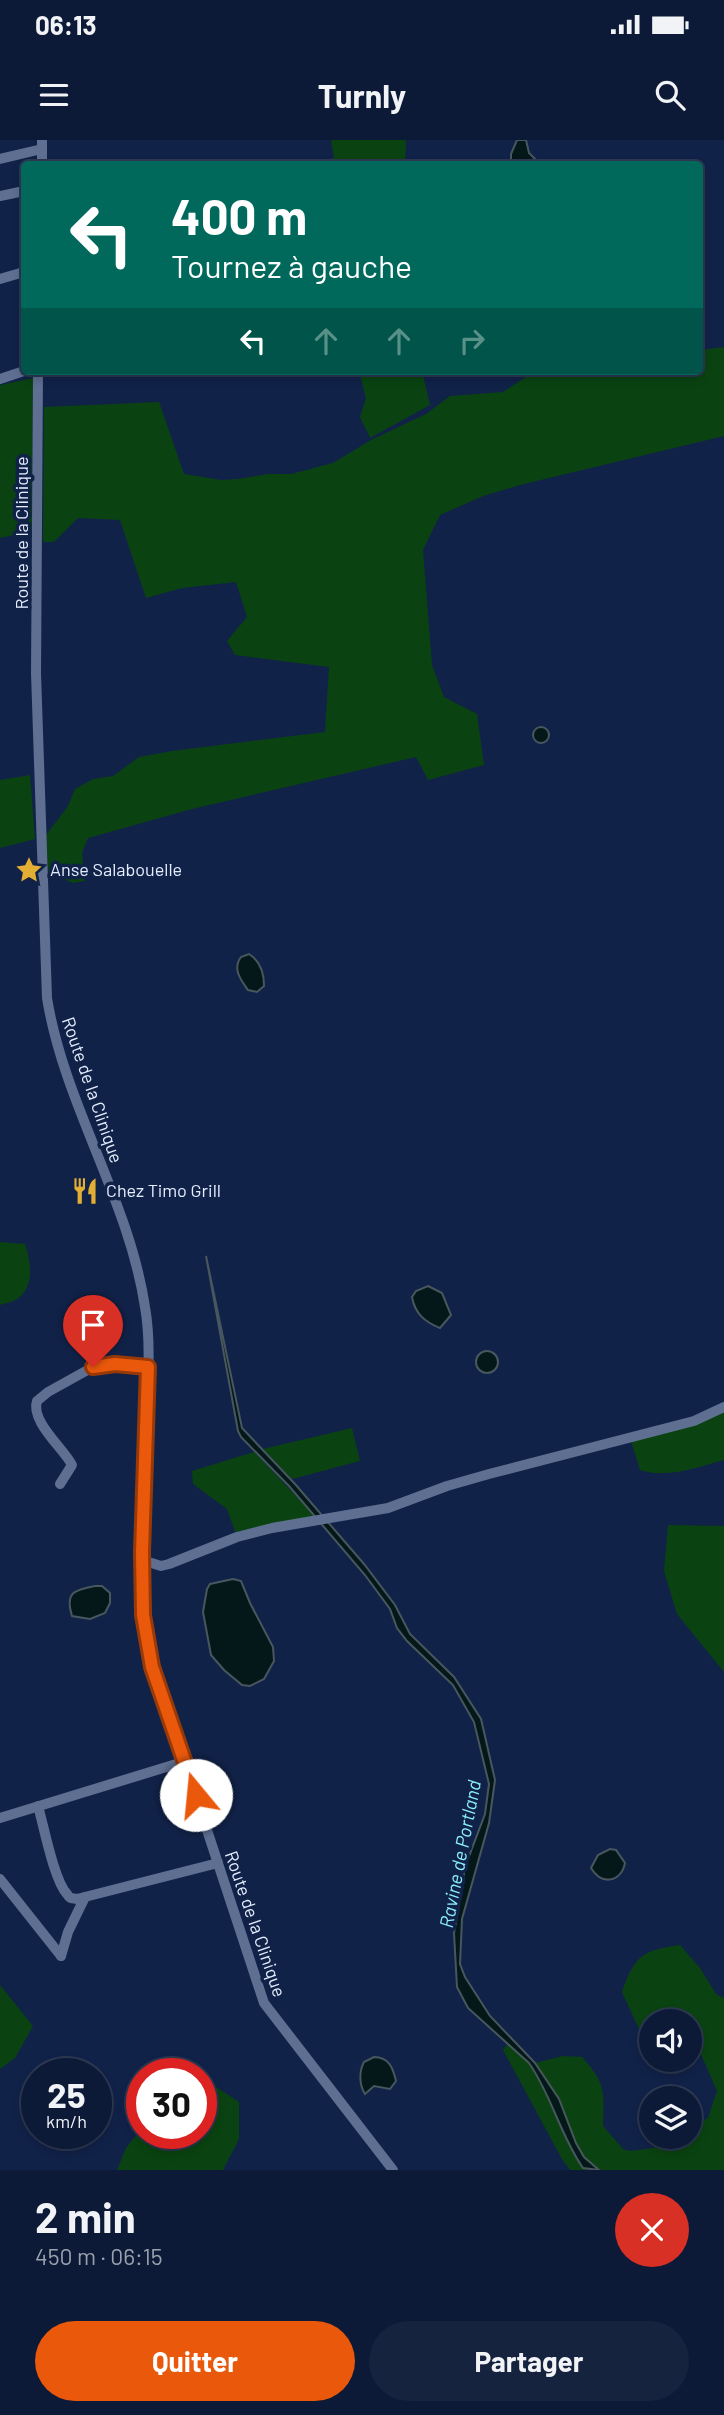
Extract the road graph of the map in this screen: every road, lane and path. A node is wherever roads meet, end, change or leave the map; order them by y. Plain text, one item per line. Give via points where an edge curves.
1 (42, 144) edge
2 (0, 159) edge
3 (21, 192) edge
4 (0, 196) edge
5 (21, 273) edge
6 (0, 278) edge
7 (21, 372) edge
8 (38, 375) edge
9 (0, 379) edge
10 (148, 1367) junction
11 (724, 1407) edge
12 (60, 1484) dead end
13 (142, 1560) junction
14 (186, 1761) junction
15 (38, 1806) junction
16 (0, 1818) edge
17 (218, 1863) junction
18 (0, 1879) edge
19 (85, 1897) junction
20 (393, 2170) edge

1 - 2 street
3 - 4 street
5 - 6 street
7 - 9 street
8 - 10 street, Route de la Clinique via 36,673 47,998 70,1083 138,1270 147,1322
10 - 12 street via 93,1367 37,1401 36,1412 51,1441 72,1465
10 - 13 street, Route de la Clinique
11 - 13 street via 694,1421 489,1474 388,1508 279,1526 161,1566
13 - 14 street, Route de la Clinique via 143,1615 150,1657
14 - 15 street
14 - 17 street, Route de la Clinique
15 - 16 street
15 - 19 street via 64,1889 72,1899
17 - 19 street
17 - 20 street, Route de la Clinique via 267,2010
18 - 19 street via 61,1956

